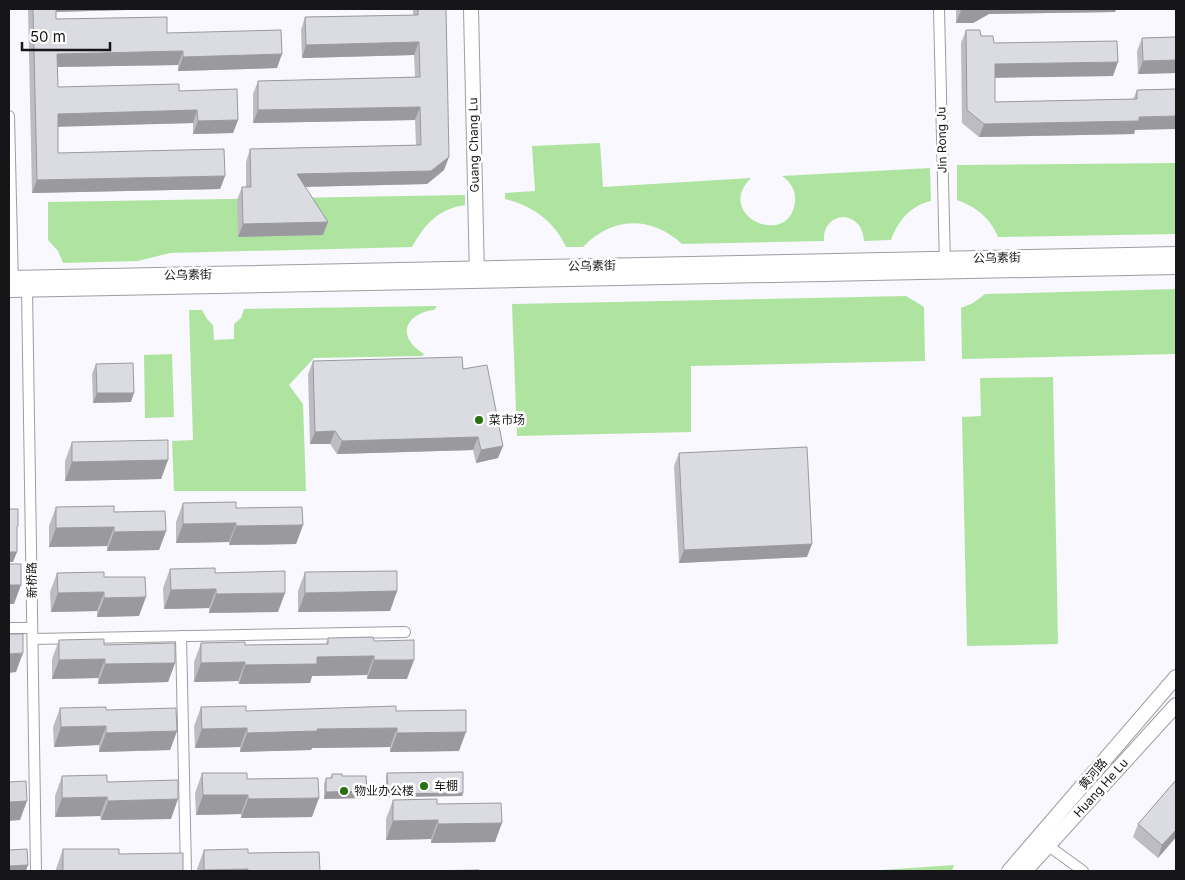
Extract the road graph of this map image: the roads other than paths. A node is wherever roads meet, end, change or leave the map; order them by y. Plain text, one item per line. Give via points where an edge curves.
1 (470, 9) edge
2 (939, 9) edge
3 (9, 116) edge
4 (1176, 254) edge
5 (945, 265) junction
6 (1176, 266) edge
7 (477, 274) junction
8 (11, 284) edge
9 (27, 289) junction
10 (9, 628) edge
11 (32, 628) junction
12 (405, 632) dead end
13 (181, 636) junction
14 (32, 639) junction
15 (1176, 677) edge
16 (1176, 706) edge
17 (1043, 843) junction
18 (1026, 868) edge
19 (36, 871) edge
20 (186, 871) edge
21 (1009, 871) edge
22 (1083, 871) edge

1 - 7 main road, Guang Chang Lu
2 - 5 street, Jin Rong Ju
3 - 8 street
4 - 5 main road, 公乌素街
5 - 6 main road, 公乌素街
5 - 7 main road, 公乌素街
7 - 8 main road, 公乌素街
7 - 9 main road, 公乌素街
8 - 9 main road, 公乌素街
9 - 11 street, 新桥路
10 - 11 street
11 - 14 street, 新桥路
12 - 13 street
13 - 14 street
13 - 20 street
14 - 19 street, 新桥路
15 - 17 main road, 黄河路
16 - 17 main road, Huang He Lu
17 - 18 main road, Huang He Lu
17 - 22 street
18 - 21 main road

